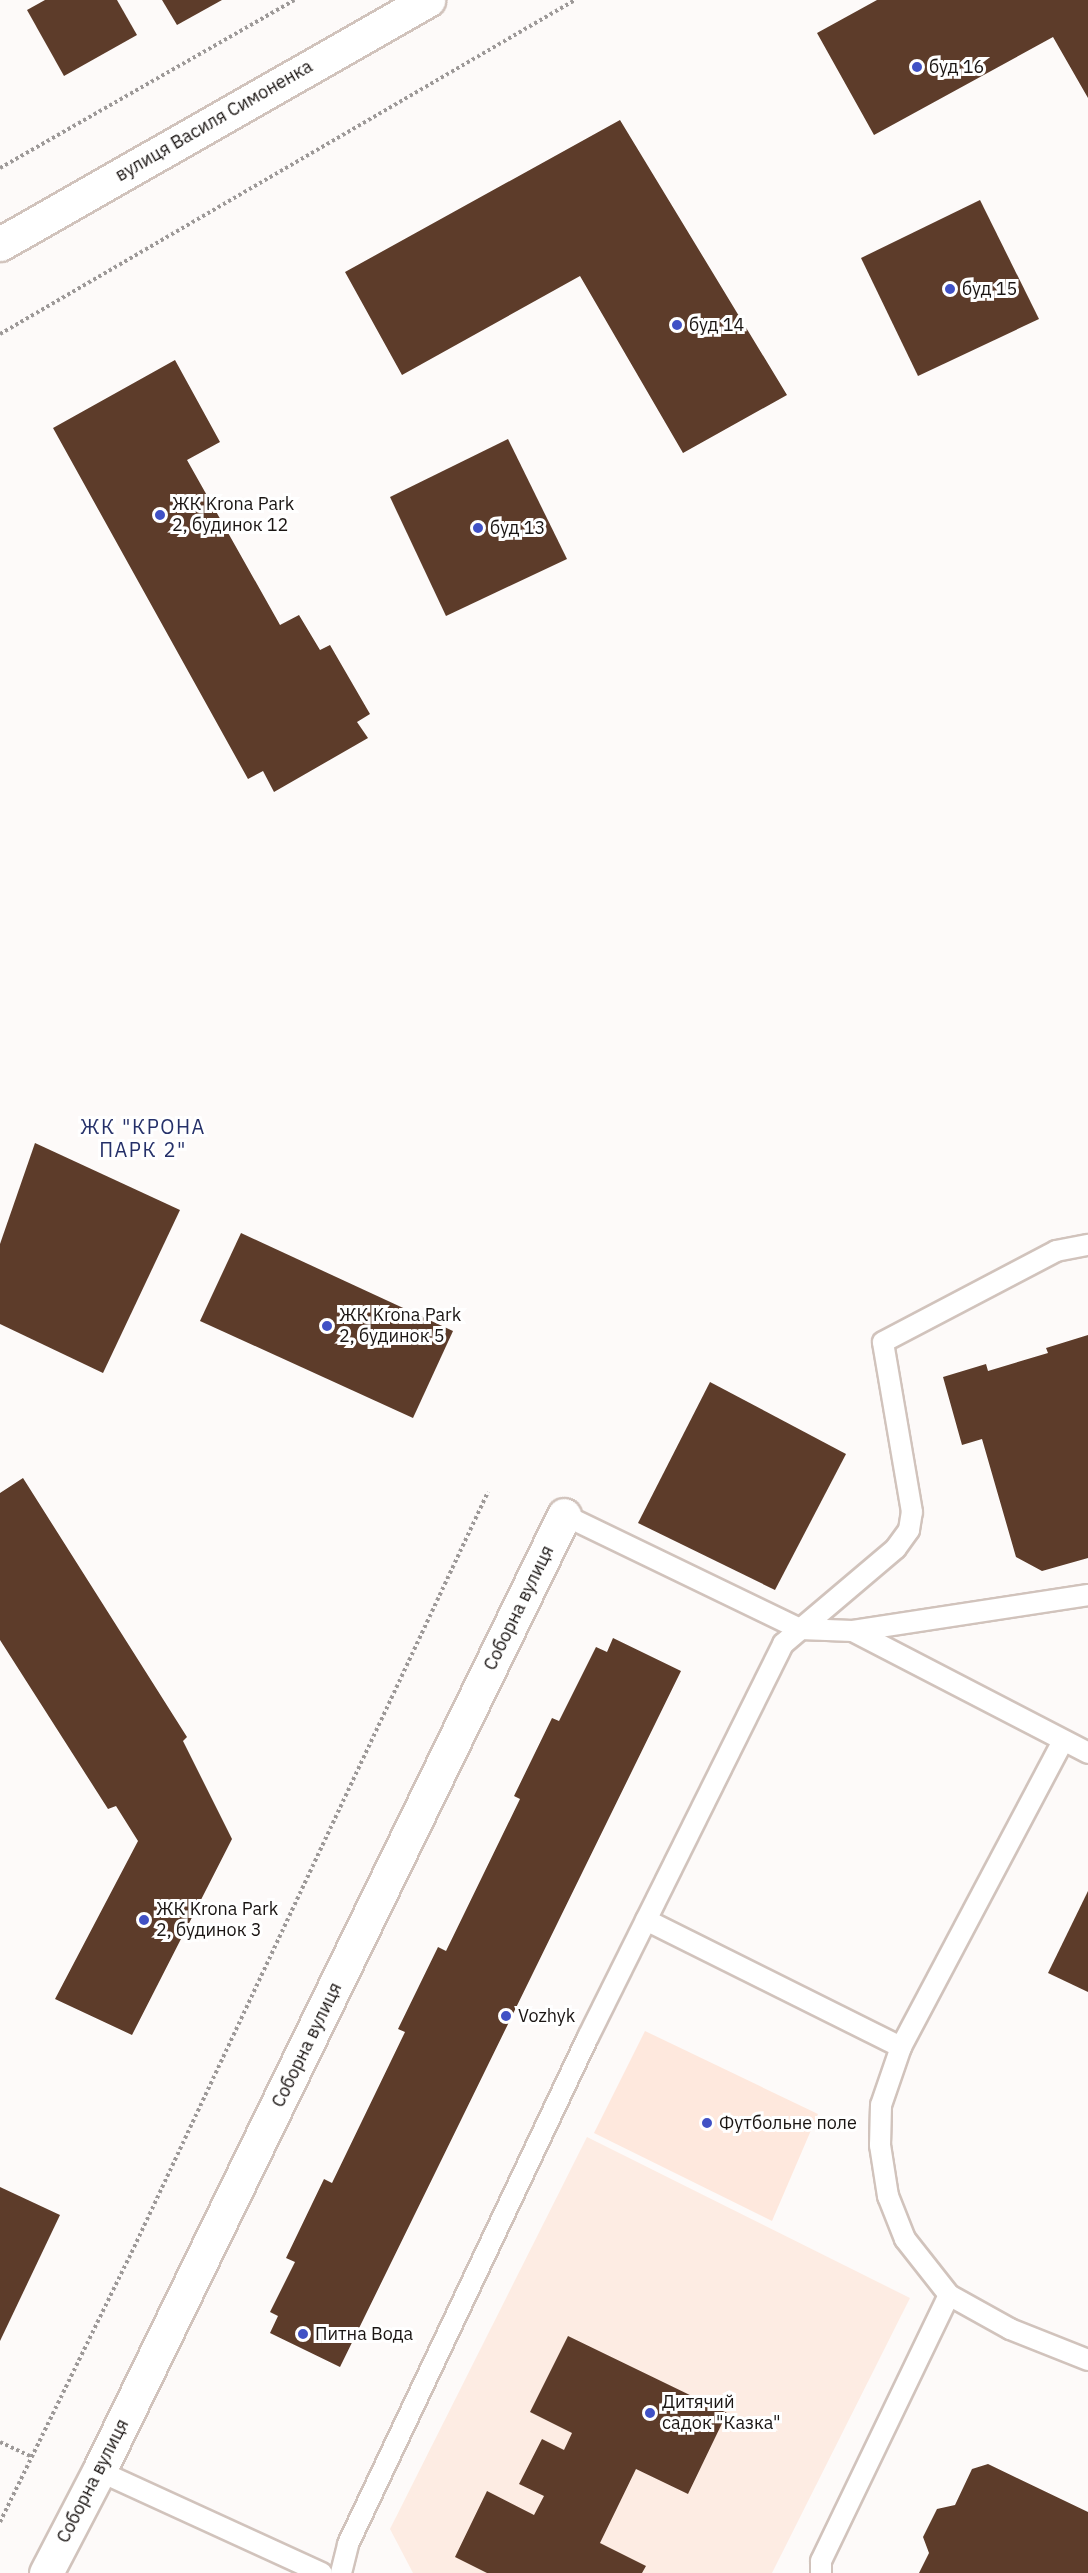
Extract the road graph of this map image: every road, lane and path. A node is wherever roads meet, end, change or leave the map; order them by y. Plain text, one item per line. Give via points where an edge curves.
1 (296, 0) edge
2 (428, 0) edge
3 (575, 0) edge
4 (0, 168) edge
5 (0, 244) edge
6 (0, 334) edge
7 (1088, 1245) edge
8 (488, 1492) dead end
9 (564, 1515) joint
10 (1088, 1595) edge
11 (800, 1629) junction
12 (853, 1630) junction
13 (1063, 1741) junction
14 (1088, 1754) edge
15 (646, 1920) junction
16 (901, 2047) junction
17 (949, 2295) junction
18 (1088, 2360) edge
19 (0, 2442) edge
20 (32, 2457) junction
21 (99, 2471) junction
22 (0, 2522) edge
23 (46, 2573) edge
24 (322, 2573) edge
25 (341, 2573) edge
26 (820, 2573) edge

1 - 4 path
2 - 5 street, вулиця Василя Симоненка
3 - 6 path
7 - 11 lane via 1056,1251 883,1342 912,1512 909,1530 896,1548
8 - 20 path
9 - 11 lane
9 - 21 street, Соборна вулиця
10 - 12 lane
11 - 12 lane
11 - 15 lane via 783,1644
12 - 13 lane
13 - 14 lane
13 - 16 lane
15 - 16 lane
15 - 25 lane via 348,2544
16 - 17 lane via 881,2105 880,2145 888,2196 905,2239
17 - 18 lane via 1010,2329
17 - 26 lane via 821,2561
19 - 20 path
20 - 22 path
21 - 23 street, Соборна вулиця
21 - 24 lane

